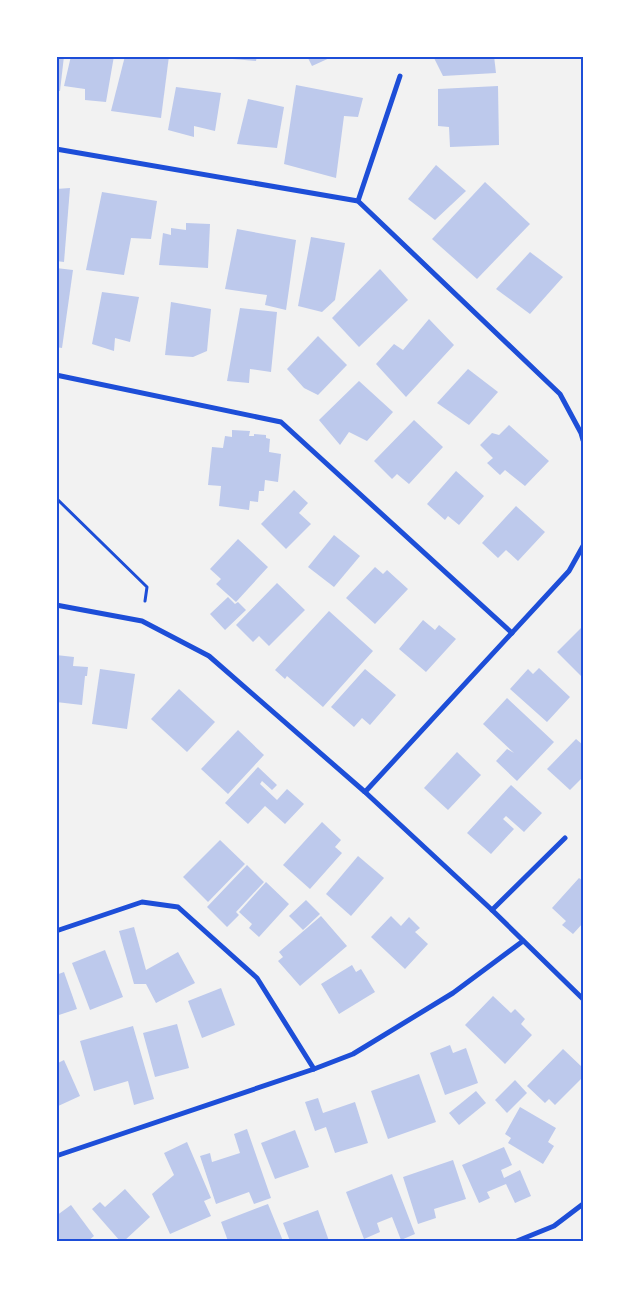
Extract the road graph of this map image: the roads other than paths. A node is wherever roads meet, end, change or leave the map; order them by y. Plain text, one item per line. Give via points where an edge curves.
1 (400, 76) dead end
2 (56, 149) edge
3 (358, 201) junction
4 (56, 375) edge
5 (583, 440) edge
6 (583, 546) edge
7 (56, 605) edge
8 (512, 633) junction
9 (365, 792) junction
10 (565, 838) dead end
11 (492, 910) junction
12 (56, 931) edge
13 (522, 941) junction
14 (583, 999) edge
15 (314, 1069) junction
16 (56, 1156) edge
17 (583, 1204) edge
18 (517, 1241) edge

1 - 3 street
2 - 3 street
3 - 5 street via 560,394
4 - 8 street via 281,422
6 - 8 street via 569,571
7 - 9 street via 142,621 209,656
8 - 9 street
9 - 11 street
10 - 11 street
11 - 13 street
12 - 15 street via 142,902 178,907 257,978
13 - 14 street
13 - 15 street via 453,993 352,1054
15 - 16 street
17 - 18 street via 554,1226

